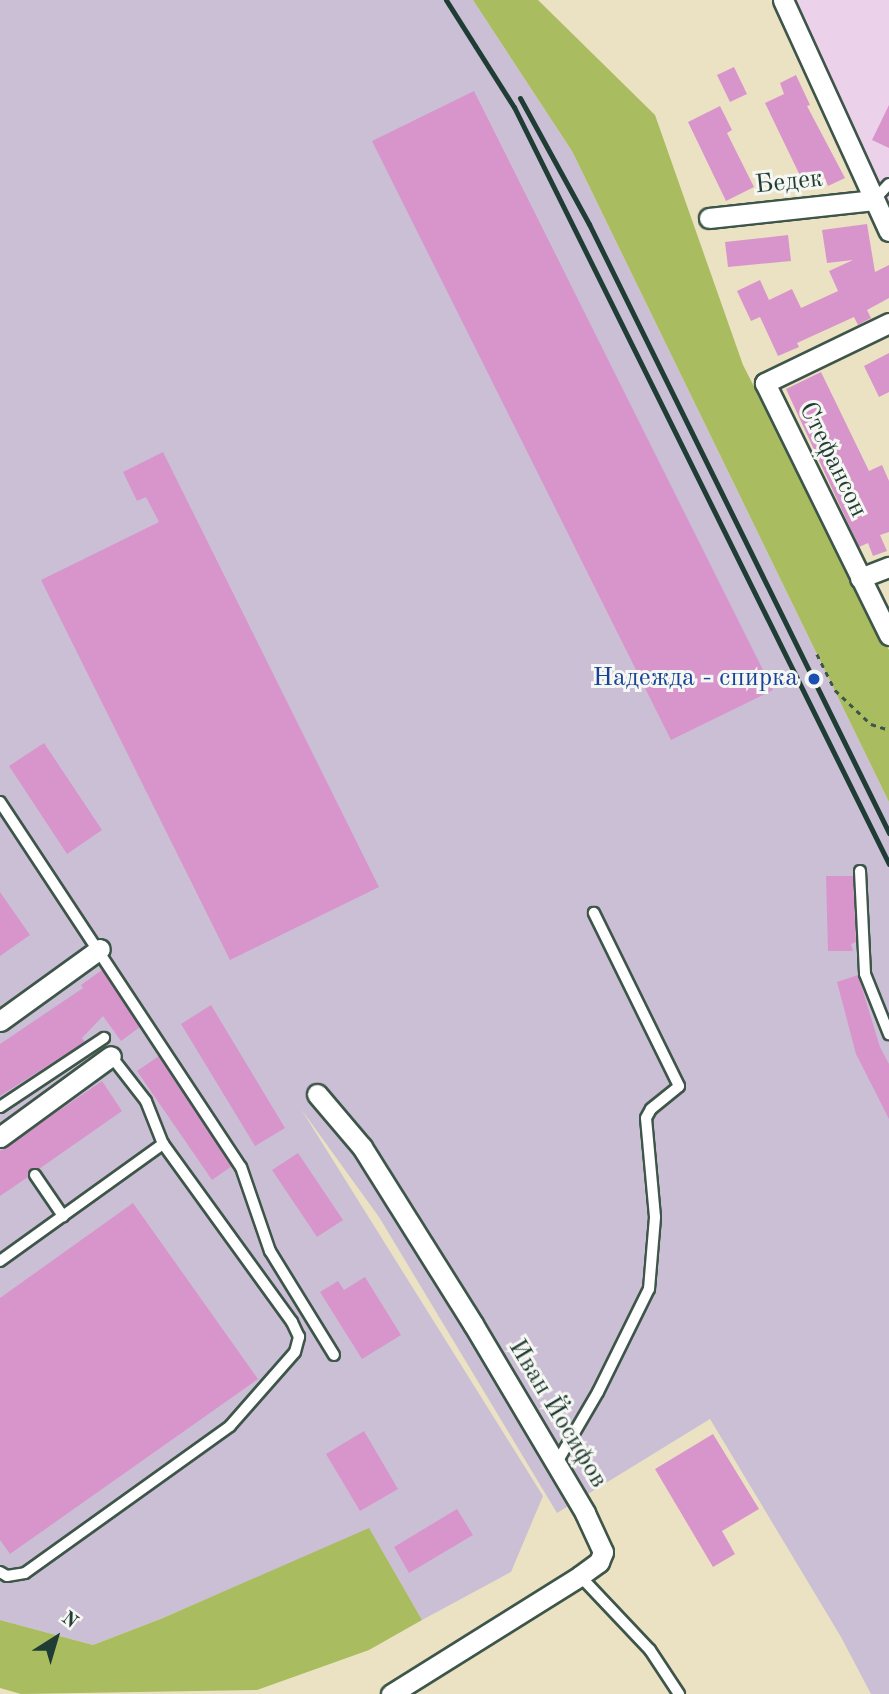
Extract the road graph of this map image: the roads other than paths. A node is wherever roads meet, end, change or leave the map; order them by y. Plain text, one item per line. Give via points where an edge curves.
1 (783, 0) edge
2 (889, 184) edge
3 (874, 200) junction
4 (709, 218) dead end
5 (889, 231) edge
6 (889, 323) edge
7 (889, 566) edge
8 (860, 578) junction
9 (889, 635) edge
10 (0, 802) edge
11 (860, 871) dead end
12 (594, 913) dead end
13 (100, 949) junction
14 (0, 1021) edge
15 (889, 1034) edge
16 (108, 1047) junction
17 (317, 1094) dead end
18 (0, 1107) edge
19 (0, 1137) edge
20 (163, 1144) junction
21 (34, 1175) dead end
22 (63, 1216) junction
23 (1, 1258) edge
24 (334, 1355) dead end
25 (556, 1465) junction
26 (0, 1572) edge
27 (580, 1576) junction
28 (391, 1694) edge
29 (679, 1694) edge

1 - 3 street
2 - 3 lane
3 - 4 street, Бедек
3 - 5 street
6 - 8 street, Стефансон via 765,383
7 - 8 street
8 - 9 street, Стефансон
10 - 13 lane
11 - 15 lane via 865,974
12 - 25 lane via 678,1086 646,1118 655,1217 649,1289
13 - 14 street
13 - 24 lane via 240,1167 270,1251
16 - 18 lane
16 - 19 street
16 - 20 lane via 146,1101
17 - 25 street, Иван Йосифов via 362,1147
20 - 22 lane
20 - 26 lane via 292,1322 299,1336 295,1352 230,1426 25,1573 6,1576
21 - 22 lane
22 - 23 lane
25 - 27 street, Иван Йосифов via 603,1552 599,1562
27 - 28 street, Иван Йосифов
27 - 29 lane via 650,1650

